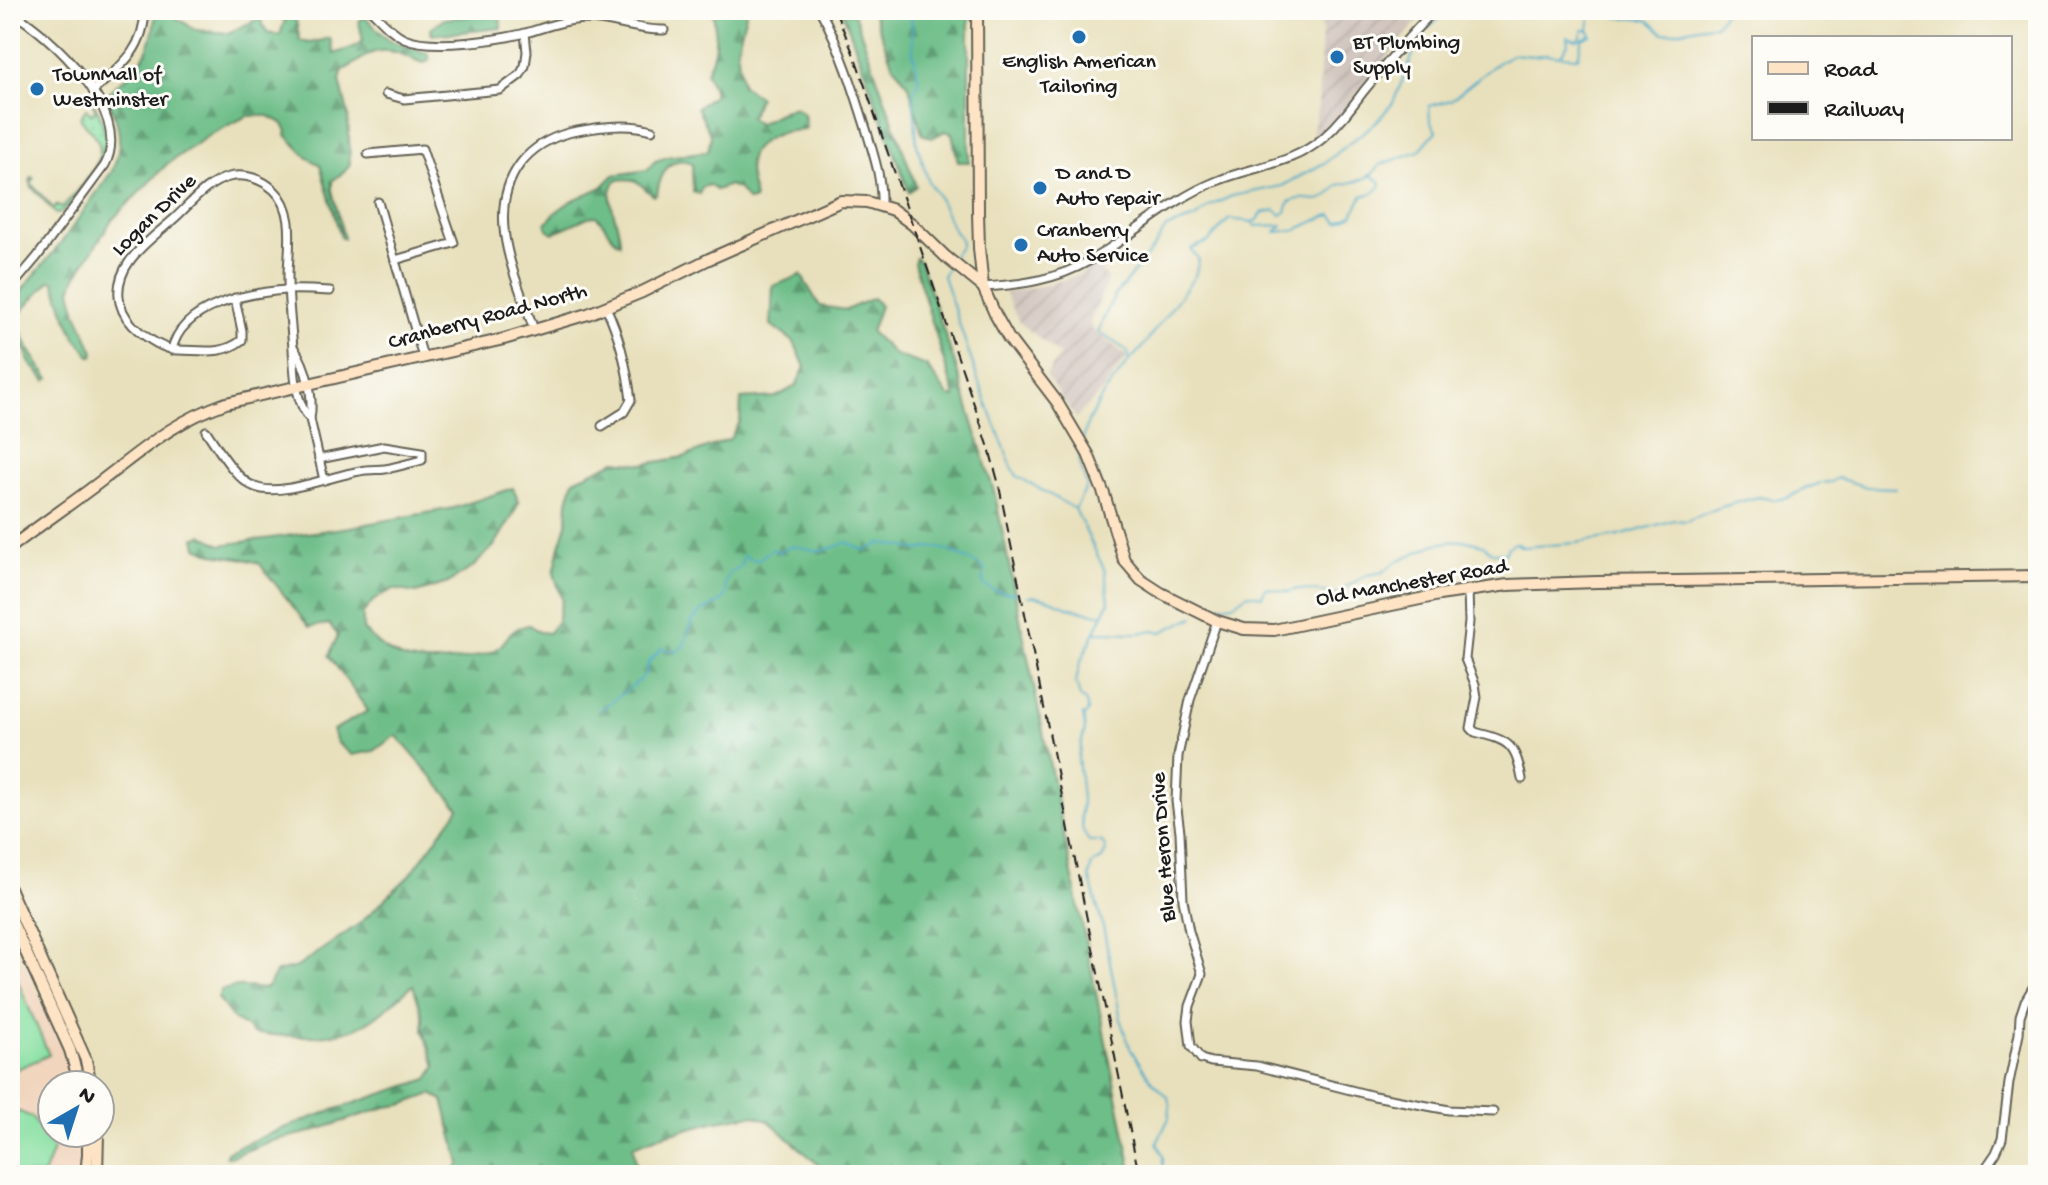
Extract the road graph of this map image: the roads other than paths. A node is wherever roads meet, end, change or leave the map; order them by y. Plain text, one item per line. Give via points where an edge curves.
1 (145, 10) edge
2 (371, 10) edge
3 (820, 10) edge
4 (977, 10) edge
5 (1435, 10) edge
6 (2027, 10) edge
7 (10, 11) edge
8 (2038, 12) edge
9 (664, 30) dead end
10 (525, 33) junction
11 (93, 91) junction
12 (386, 94) dead end
13 (652, 130) dead end
14 (368, 154) dead end
15 (378, 202) dead end
16 (881, 205) junction
17 (395, 260) junction
18 (983, 287) junction
19 (10, 289) edge
20 (288, 290) junction
21 (330, 291) dead end
22 (235, 298) junction
23 (606, 307) junction
24 (534, 330) junction
25 (172, 350) junction
26 (423, 357) junction
27 (303, 385) junction
28 (602, 426) dead end
29 (206, 431) dead end
30 (398, 447) junction
31 (319, 459) junction
32 (397, 466) junction
33 (324, 480) junction
34 (10, 548) edge
35 (2038, 576) edge
36 (1468, 590) junction
37 (1217, 621) junction
38 (1522, 779) dead end
39 (10, 890) edge
40 (10, 917) edge
41 (2038, 979) edge
42 (75, 1069) edge
43 (88, 1069) edge
44 (1493, 1112) dead end
45 (88, 1149) edge
46 (98, 1149) edge
47 (86, 1175) edge
48 (97, 1175) edge
49 (1981, 1175) edge

1 - 11 street via 141,39 132,54
2 - 10 street via 403,37 426,43
3 - 16 street via 862,117 882,186
4 - 18 street, Old Manchester Road
5 - 18 street via 1312,147 1199,189 1086,263 1030,283
6 - 8 street
7 - 11 street via 43,35
9 - 10 street via 585,19
10 - 12 street via 525,66 500,90 404,99
11 - 19 street via 111,130 108,160
13 - 24 street via 634,125 560,135 531,152 516,170 505,195 503,223
14 - 17 street via 422,149 454,243
15 - 17 street
16 - 18 street, Old Manchester Road via 903,216
16 - 23 street, Cranberry Road North via 854,200 826,206
17 - 26 street
18 - 37 street, Old Manchester Road via 1009,339 1084,445 1130,569 1161,593
20 - 21 street
20 - 22 street
20 - 25 street, Logan Drive via 289,228 283,201 253,178 220,180 137,253 119,280 127,320
20 - 27 street, Logan Drive via 294,368
22 - 25 street via 191,321
22 - 25 street, Logan Drive via 243,337 238,343 216,351
23 - 24 street, Cranberry Road North
23 - 28 street via 621,347 631,400 624,412
24 - 26 street, Cranberry Road North
26 - 27 street, Cranberry Road North
27 - 31 street, Logan Drive
27 - 34 street, Cranberry Road North via 188,418
29 - 33 street via 252,486 280,489
30 - 31 street
30 - 32 street
30 - 32 street via 422,452 422,460
31 - 33 street, Logan Drive
32 - 33 street
35 - 36 street, Old Manchester Road via 1558,583
36 - 37 street, Old Manchester Road via 1274,630
36 - 38 street via 1465,659 1477,697 1471,728 1509,744
37 - 44 street, Blue Heron Drive via 1190,700 1178,756 1183,900 1202,974 1190,1006 1191,1046 1211,1062 1257,1066 1449,1110
39 - 43 street
40 - 42 street
41 - 49 street via 2020,1016 2002,1139
45 - 47 street
46 - 48 street

